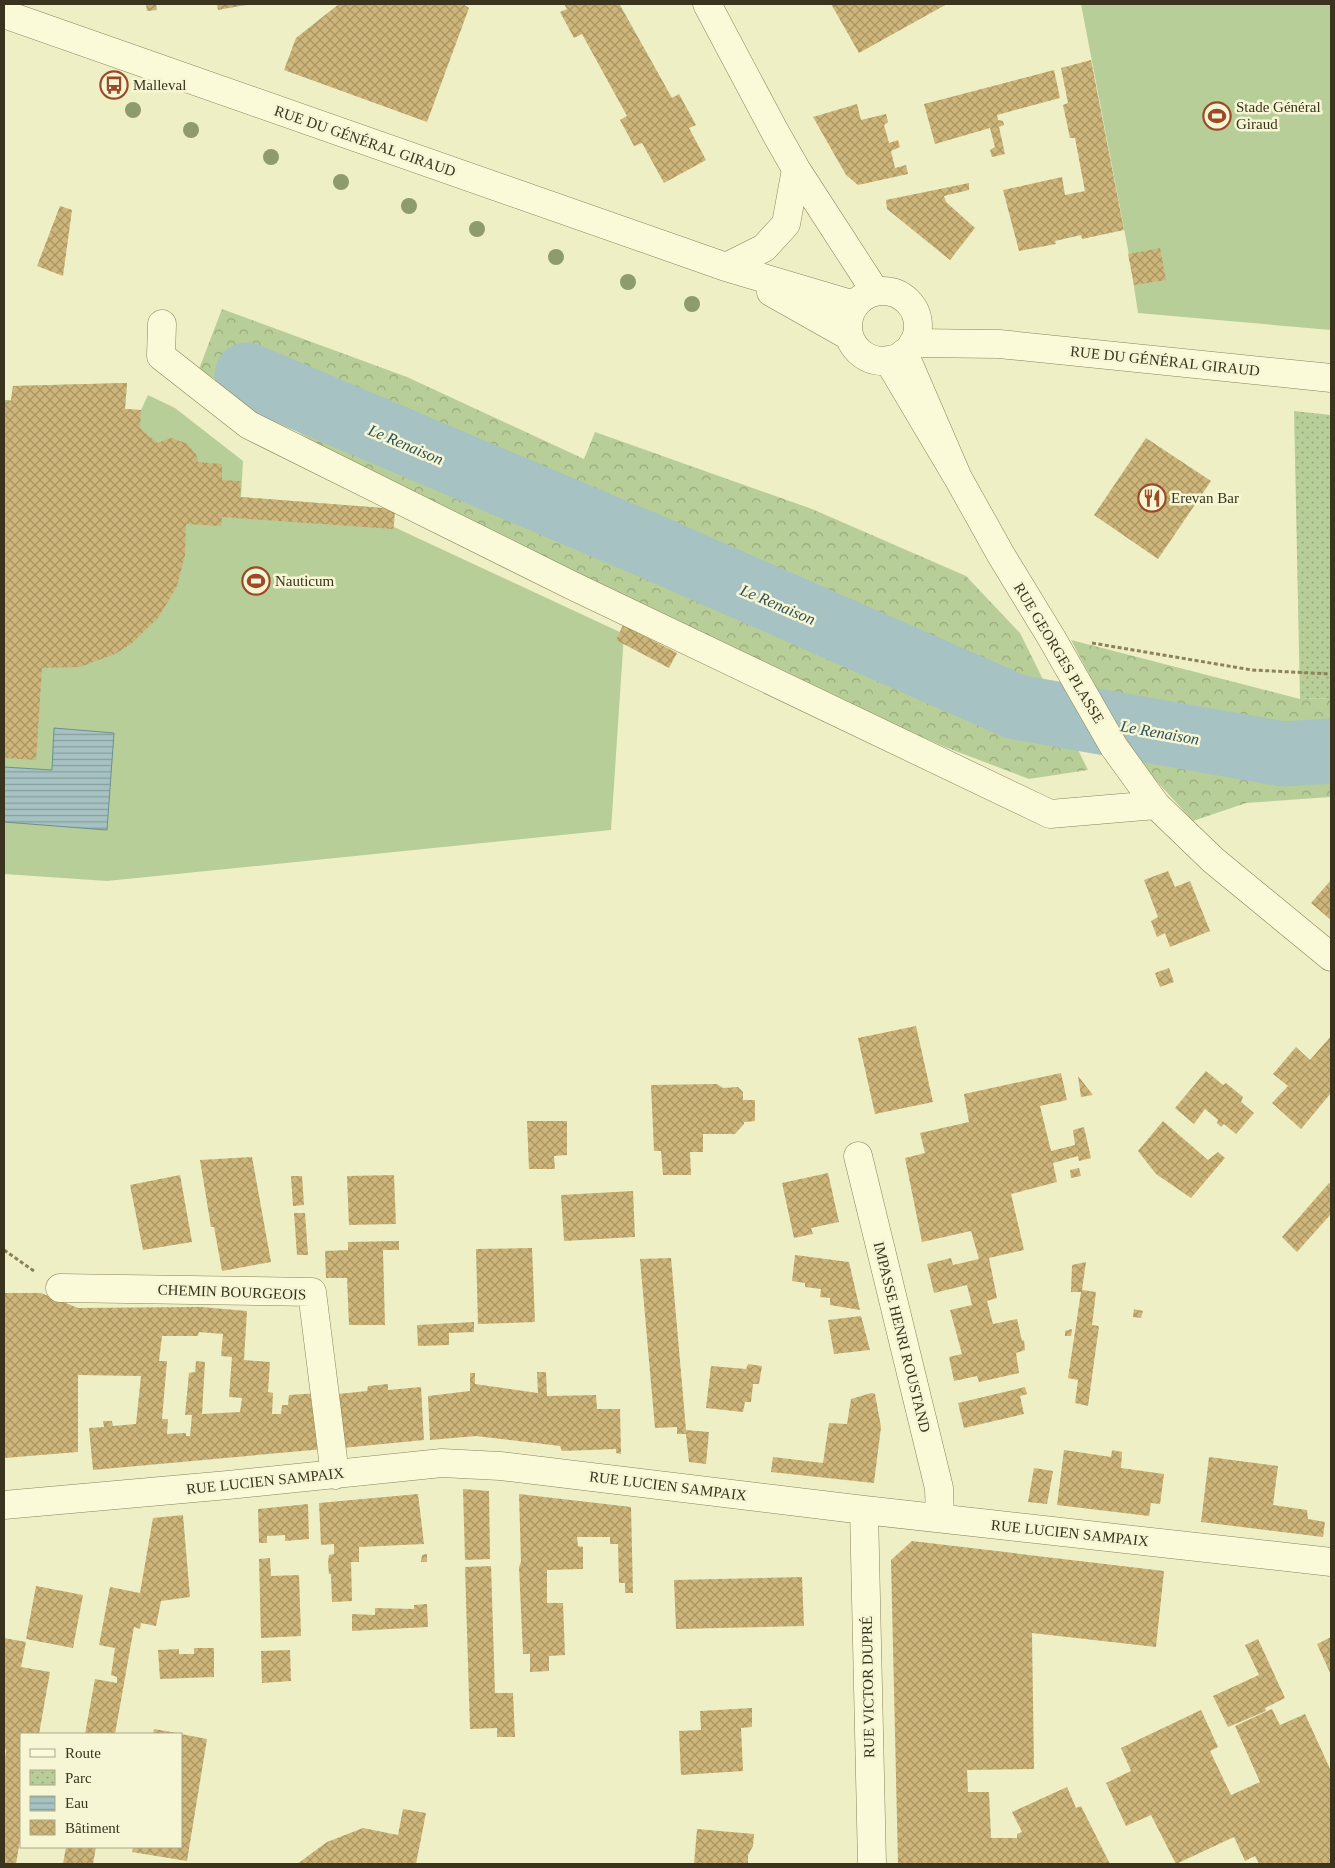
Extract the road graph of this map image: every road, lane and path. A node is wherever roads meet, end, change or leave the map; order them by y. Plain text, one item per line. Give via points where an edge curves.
1 (707, 4) edge
2 (4, 14) edge
3 (796, 169) junction
4 (726, 267) junction
5 (864, 298) junction
6 (916, 316) junction
7 (162, 324) dead end
8 (849, 336) junction
9 (999, 344) junction
10 (902, 352) junction
11 (1331, 378) edge
12 (1051, 637) junction
13 (1331, 674) edge
14 (1156, 805) junction
15 (1331, 957) edge
16 (858, 1156) dead end
17 (60, 1288) dead end
18 (335, 1474) junction
19 (4, 1505) edge
20 (864, 1510) junction
21 (940, 1518) junction
22 (1331, 1562) edge
23 (872, 1864) edge

1 - 3 street
2 - 4 street, RUE DU GÉNÉRAL GIRAUD
3 - 4 street via 786,224 764,248
3 - 5 street
4 - 5 street, RUE DU GÉNÉRAL GIRAUD
4 - 8 street, RUE DU GÉNÉRAL GIRAUD
5 - 6 street via 890,292 905,298
5 - 8 street via 849,315
6 - 9 street, RUE DU GÉNÉRAL GIRAUD
6 - 10 street via 917,334
7 - 14 street via 161,356 249,425 571,585 1050,814
8 - 10 street via 853,345 868,358
9 - 10 street, RUE DU GÉNÉRAL GIRAUD
9 - 11 street, RUE DU GÉNÉRAL GIRAUD
10 - 12 street, RUE GEORGES PLASSE via 958,478
12 - 13 path via 1252,670
12 - 14 street, RUE GEORGES PLASSE via 1114,747
14 - 15 street, RUE GEORGES PLASSE via 1212,860
16 - 21 street, IMPASSE HENRI ROUSTAND via 939,1488
17 - 18 street, CHEMIN BOURGEOIS via 312,1292
18 - 19 street, RUE LUCIEN SAMPAIX
18 - 20 street, RUE LUCIEN SAMPAIX via 442,1463 500,1466
20 - 21 street, RUE LUCIEN SAMPAIX
20 - 23 street, RUE VICTOR DUPRÉ
21 - 22 street, RUE LUCIEN SAMPAIX

